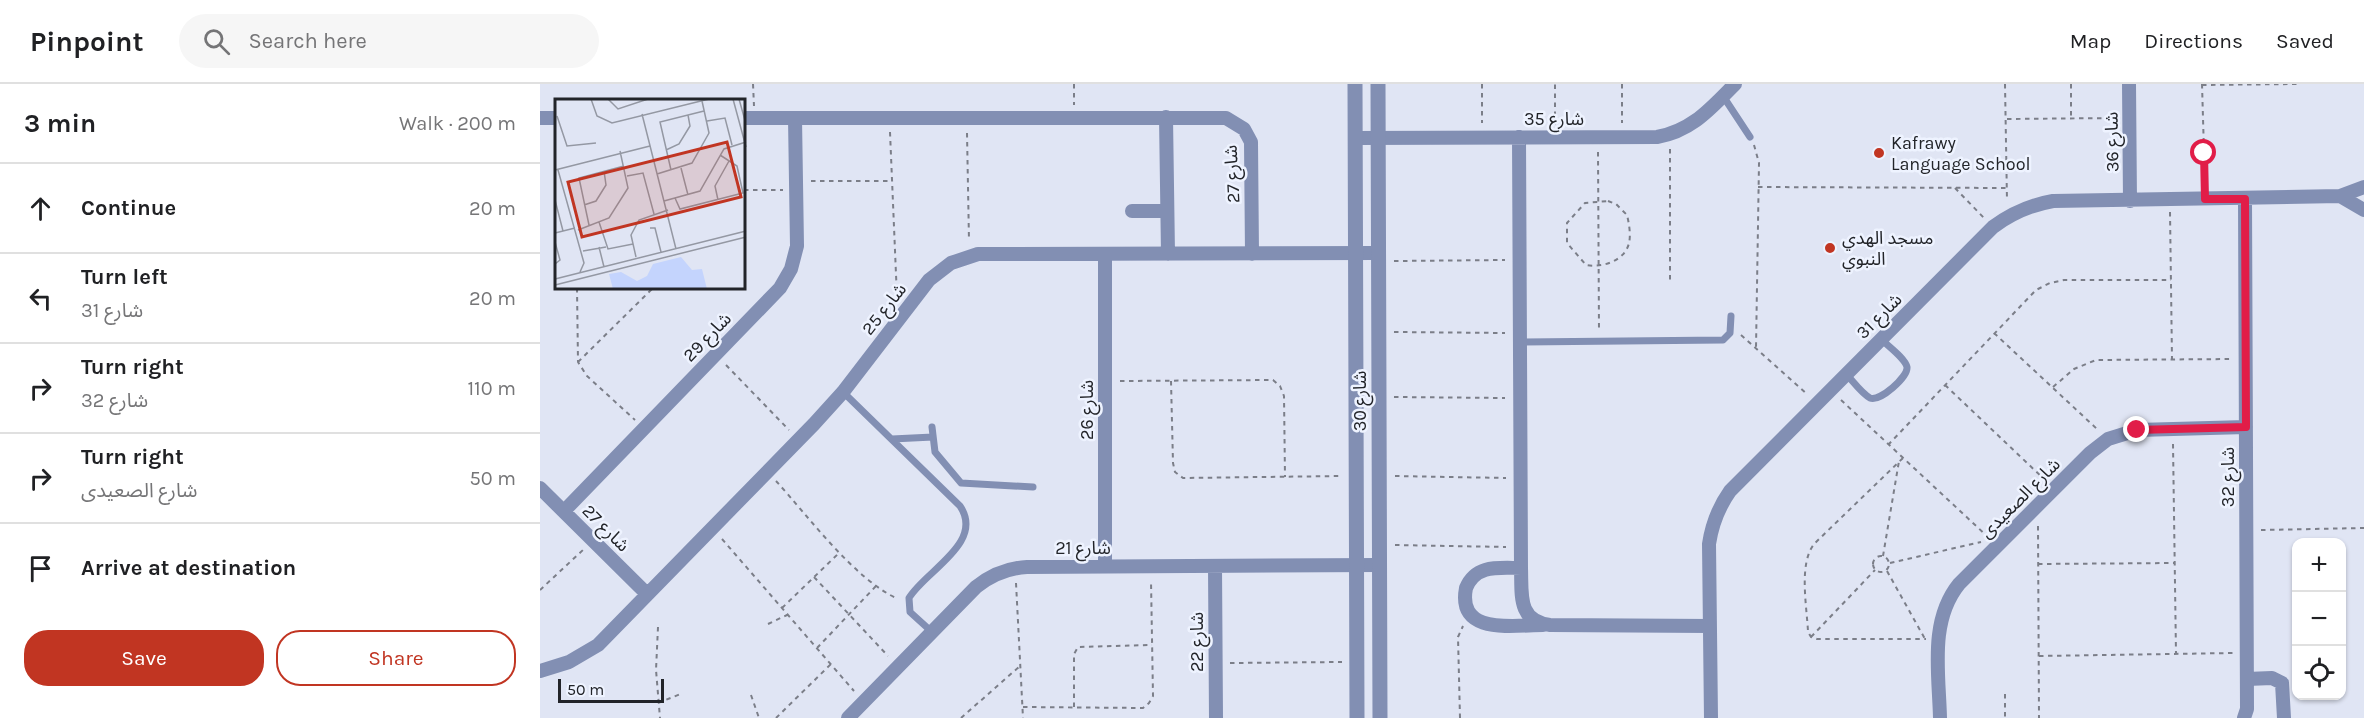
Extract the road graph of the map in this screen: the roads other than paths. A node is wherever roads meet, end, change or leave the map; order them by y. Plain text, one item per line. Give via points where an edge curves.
1 (1355, 84) edge
2 (1378, 84) edge
3 (1735, 84) edge
4 (2129, 84) edge
5 (1723, 96) junction
6 (1166, 117) junction
7 (749, 118) edge
8 (795, 118) junction
9 (1519, 137) junction
10 (1750, 137) road end
11 (1355, 138) junction
12 (1378, 138) junction
13 (2364, 187) edge
14 (2340, 196) junction
15 (2245, 199) junction
16 (2130, 201) junction
17 (2364, 210) edge
18 (1132, 211) dead end
19 (1167, 211) junction
20 (1355, 253) junction
21 (1105, 254) junction
22 (1168, 254) junction
23 (1252, 254) junction
24 (1379, 257) junction
25 (1731, 316) dead end
26 (1520, 337) junction
27 (1881, 339) junction
28 (1846, 374) junction
29 (843, 392) junction
30 (932, 427) dead end
31 (2246, 427) junction
32 (933, 437) junction
33 (891, 439) junction
34 (1033, 487) dead end
35 (540, 488) edge
36 (564, 511) junction
37 (1356, 565) junction
38 (1379, 565) junction
39 (1105, 566) junction
40 (1215, 566) junction
41 (1521, 568) junction
42 (647, 594) junction
43 (1550, 625) junction
44 (1710, 626) junction
45 (932, 632) junction
46 (540, 671) edge
47 (2247, 679) junction
48 (848, 718) edge
49 (1216, 718) edge
50 (1357, 718) edge
51 (1380, 718) edge
52 (1711, 718) edge
53 (1940, 718) edge
54 (2244, 718) edge
55 (2284, 718) edge

1 - 11 street, شارع 30
2 - 12 street, شارع 30
3 - 5 street, شارع 35
4 - 16 street, شارع 36
5 - 9 street, شارع 35 via 1695,123 1670,135
5 - 10 lane
6 - 8 street, شارع 27
6 - 19 street
6 - 23 street, شارع 27 via 1226,118 1239,124 1248,135 1252,150
7 - 8 street, شارع 27
8 - 36 street, شارع 29 via 797,246 786,279
9 - 12 street, شارع 35
9 - 26 street
11 - 12 street, شارع 35
11 - 20 street, شارع 30
12 - 24 street, شارع 30
13 - 14 street, شارع 31
14 - 15 street, شارع 31
14 - 17 street
15 - 16 street, شارع 31
15 - 31 street, شارع 32
16 - 27 street, شارع 31 via 2053,201 2007,217
18 - 19 street
19 - 22 street
20 - 23 street, شارع 25
20 - 24 street, شارع 25
20 - 37 street, شارع 30
21 - 22 street, شارع 25
21 - 29 street, شارع 25 via 969,256 951,263 936,274
21 - 39 street, شارع 26
22 - 23 street, شارع 25
24 - 38 street, شارع 30
25 - 26 lane via 1729,336 1723,340
26 - 41 street
27 - 28 street, شارع 31
27 - 28 lane via 1905,363 1904,377 1875,399
28 - 44 street, شارع 31 via 1730,491 1717,512 1709,544
29 - 33 lane
29 - 42 street, شارع 25
30 - 32 lane
31 - 47 street, شارع 32
31 - 53 street, شارع الصعيدى via 2137,430 2108,439 2090,453 1952,592 1932,639
32 - 33 lane
32 - 34 lane via 936,455 961,483
33 - 45 lane via 960,506 967,523 960,543 911,594 908,603 910,612
35 - 36 street, شارع 27
36 - 42 street, شارع 27
37 - 38 street, شارع 21
37 - 40 street, شارع 21
37 - 50 street, شارع 30
38 - 51 street, شارع 30
39 - 40 street, شارع 21
39 - 45 street, شارع 21 via 1015,568 990,577
40 - 49 street, شارع 22
41 - 43 street via 1524,608 1532,619
41 - 43 street via 1484,569 1473,576 1464,594 1467,608 1474,619 1487,625
42 - 46 street, شارع 25 via 589,651
43 - 44 street
44 - 52 street, شارع 31
45 - 48 street, شارع 21
47 - 54 street, شارع 32
47 - 55 street via 2279,681 2283,686

